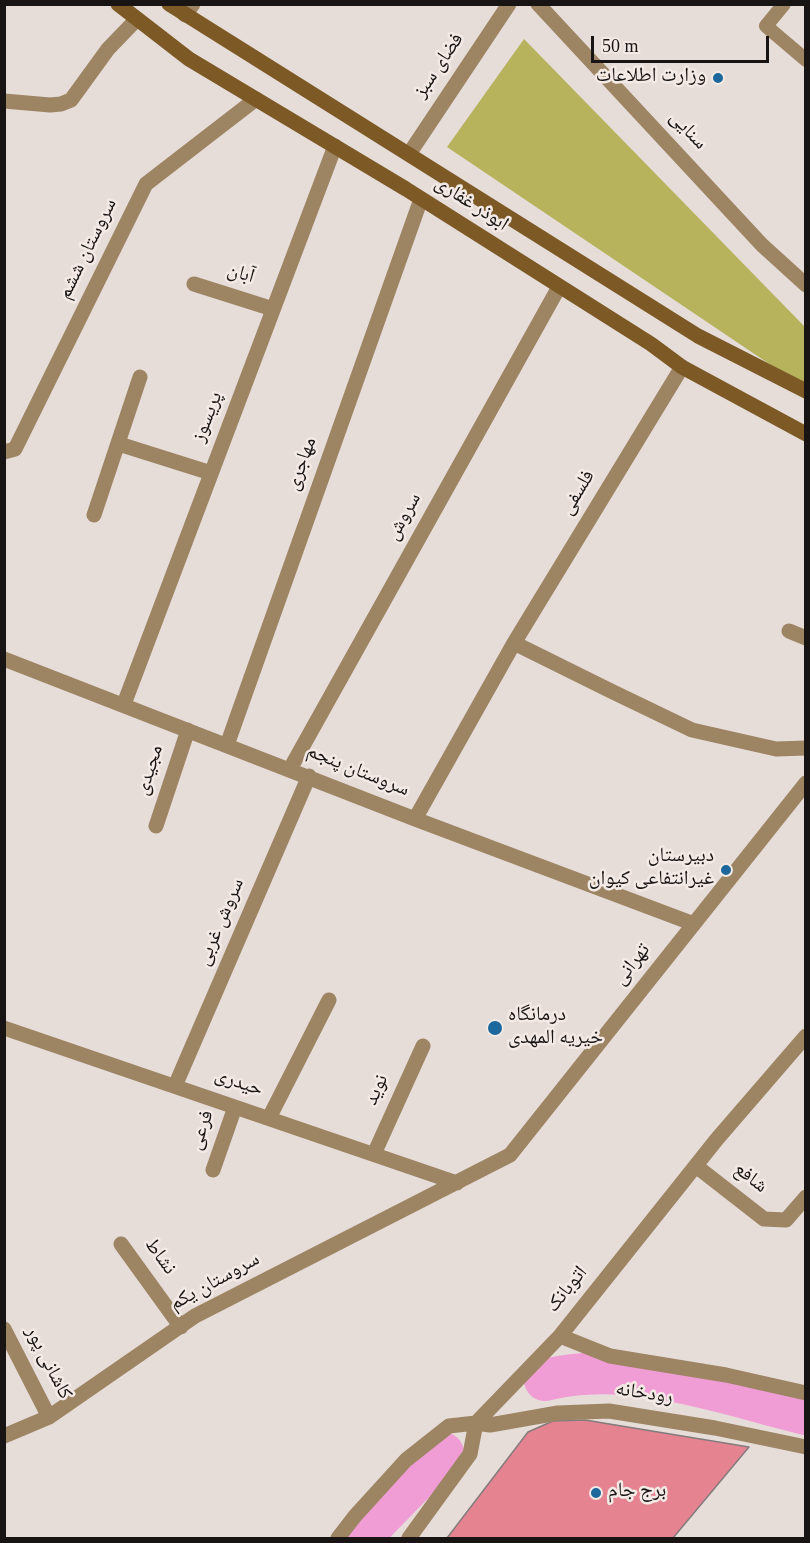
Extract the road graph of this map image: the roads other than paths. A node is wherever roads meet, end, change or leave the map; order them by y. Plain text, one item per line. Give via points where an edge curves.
1 (118, 4) edge
2 (169, 4) edge
3 (509, 4) edge
4 (538, 4) edge
5 (784, 4) edge
6 (189, 10) edge
7 (138, 19) junction
8 (806, 60) edge
9 (256, 99) junction
10 (4, 101) edge
11 (335, 146) junction
12 (409, 154) junction
13 (421, 199) junction
14 (194, 284) dead end
15 (806, 285) edge
16 (559, 287) junction
17 (273, 309) junction
18 (682, 367) junction
19 (140, 376) dead end
20 (806, 391) edge
21 (806, 434) edge
22 (119, 444) junction
23 (4, 452) edge
24 (211, 473) junction
25 (94, 515) dead end
26 (789, 631) dead end
27 (806, 638) edge
28 (514, 643) junction
29 (4, 659) edge
30 (124, 704) junction
31 (188, 730) junction
32 (227, 745) junction
33 (806, 748) edge
34 (290, 769) junction
35 (309, 776) junction
36 (806, 783) edge
37 (415, 819) junction
38 (156, 826) dead end
39 (694, 924) junction
40 (329, 1000) dead end
41 (4, 1028) edge
42 (806, 1036) edge
43 (423, 1046) dead end
44 (175, 1086) junction
45 (235, 1107) junction
46 (269, 1118) junction
47 (374, 1154) junction
48 (696, 1166) junction
49 (213, 1170) dead end
50 (457, 1183) junction
51 (806, 1197) edge
52 (121, 1244) dead end
53 (181, 1326) junction
54 (4, 1329) edge
55 (560, 1336) junction
56 (806, 1393) edge
57 (50, 1418) junction
58 (476, 1423) junction
59 (4, 1436) edge
60 (806, 1447) edge
61 (338, 1539) edge
62 (409, 1539) edge

1 - 7 main road, ابوذر غفاری
2 - 6 main road, ابوذر غفاری
3 - 12 street, فضای سبز
4 - 15 street, سنایی via 762,245
5 - 8 lane via 766,26
6 - 12 main road, ابوذر غفاری via 345,116
7 - 9 main road, ابوذر غفاری via 189,59
7 - 10 street via 108,49 71,99 50,105
9 - 11 main road, ابوذر غفاری
9 - 23 street, سروستان ششم via 146,184 15,449
11 - 13 main road, ابوذر غفاری
11 - 17 street, پریسوز
12 - 20 main road, ابوذر غفاری via 698,336
13 - 16 main road, ابوذر غفاری
13 - 32 street, مهاجری
14 - 17 street, آبان
16 - 18 main road, ابوذر غفاری
16 - 34 street, سروش
17 - 24 street, پریسوز
18 - 21 main road, ابوذر غفاری
18 - 28 street, فلسفی
19 - 22 street
22 - 24 street
22 - 25 street
24 - 30 street, پریسوز
26 - 27 street
28 - 33 street via 692,729 776,749
28 - 37 street, فلسفی
29 - 30 street, سروستان پنجم
30 - 31 street, سروستان پنجم
31 - 32 street, سروستان پنجم
31 - 38 street, مجیدی
32 - 34 street, سروستان پنجم
34 - 35 street, سروستان پنجم
35 - 37 street, سروستان پنجم
35 - 44 street, سروش غربی
36 - 39 street, تهرانی
37 - 39 street, سروستان پنجم
39 - 50 street, تهرانی via 510,1155
40 - 46 street
41 - 44 street, حیدری
42 - 48 street, اتوبانک
43 - 47 street, نوید
44 - 45 street, حیدری
45 - 46 street, حیدری
45 - 49 street, فرعی
46 - 47 street, حیدری
47 - 50 street, حیدری
48 - 51 street, شافع via 764,1219 786,1220
48 - 55 street, اتوبانک
50 - 53 street, سروستان یکم
52 - 53 street, نشاط
53 - 57 street, سروستان یکم
54 - 57 street, کاشانی پور
55 - 56 street, رودخانه via 610,1356
55 - 58 street, اتوبانک
57 - 59 street, سروستان یکم
58 - 60 street, رودخانه via 490,1425 558,1413 609,1411
58 - 61 street via 449,1426 432,1438 406,1460
58 - 62 street via 470,1454

